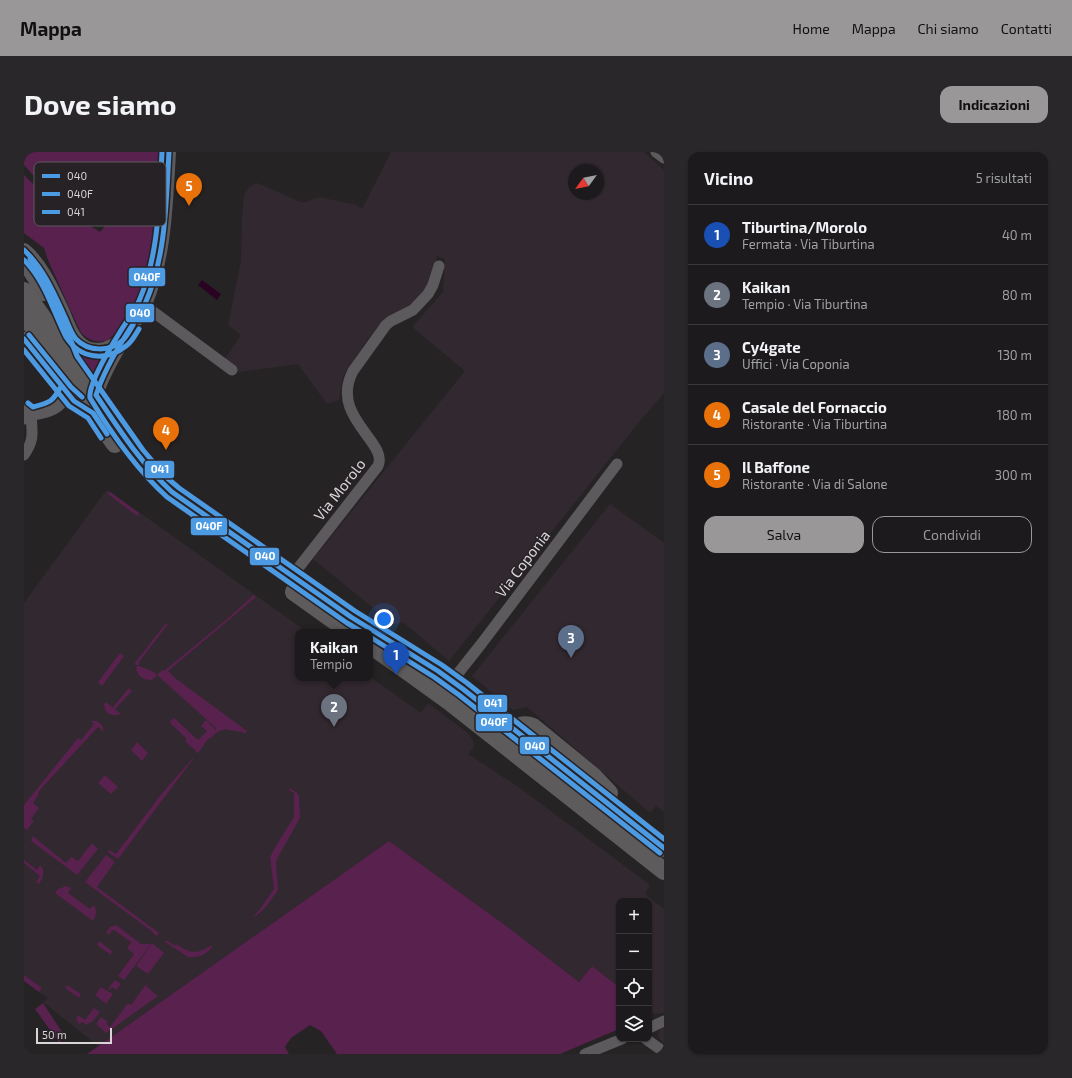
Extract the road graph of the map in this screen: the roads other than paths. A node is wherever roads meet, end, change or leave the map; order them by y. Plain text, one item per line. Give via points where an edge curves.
1 (169, 152) edge
2 (656, 152) edge
3 (664, 158) edge
4 (166, 188) edge
5 (163, 226) edge
6 (24, 250) edge
7 (24, 263) edge
8 (439, 266) dead end
9 (24, 291) edge
10 (144, 305) junction
11 (24, 314) edge
12 (24, 339) edge
13 (122, 341) junction
14 (71, 359) junction
15 (232, 370) dead end
16 (66, 392) junction
17 (96, 395) junction
18 (93, 413) junction
19 (26, 414) edge
20 (24, 455) edge
21 (617, 464) dead end
22 (292, 576) junction
23 (346, 629) edge
24 (370, 629) edge
25 (373, 631) edge
26 (373, 648) edge
27 (452, 680) junction
28 (516, 730) junction
29 (503, 744) junction
30 (664, 848) edge
31 (664, 871) edge
32 (664, 1021) edge
33 (652, 1027) edge
34 (616, 1041) edge
35 (650, 1042) edge
36 (664, 1052) edge
37 (585, 1054) edge

1 - 4 street
2 - 3 street
5 - 10 street via 156,273
6 - 13 street via 40,268 79,343 100,350
7 - 14 street via 52,311
8 - 22 street, Via Morolo via 428,294 412,310 386,325 350,376 346,391 348,406 376,449 379,463
9 - 14 main road
10 - 13 street
10 - 15 street
11 - 18 main road
12 - 16 street
13 - 17 street
14 - 17 main road
16 - 18 street via 74,401
16 - 19 street via 60,403 54,407
17 - 22 main road via 148,468 164,485
18 - 23 main road via 136,472 163,499
19 - 20 street via 32,440
21 - 27 street, Via Coponia
22 - 24 main road
25 - 27 main road
26 - 29 main road via 450,702
27 - 28 main road
28 - 29 main road
28 - 30 main road via 525,724 536,729 602,785 631,823
29 - 31 main road
32 - 33 street
34 - 37 street
35 - 36 street

